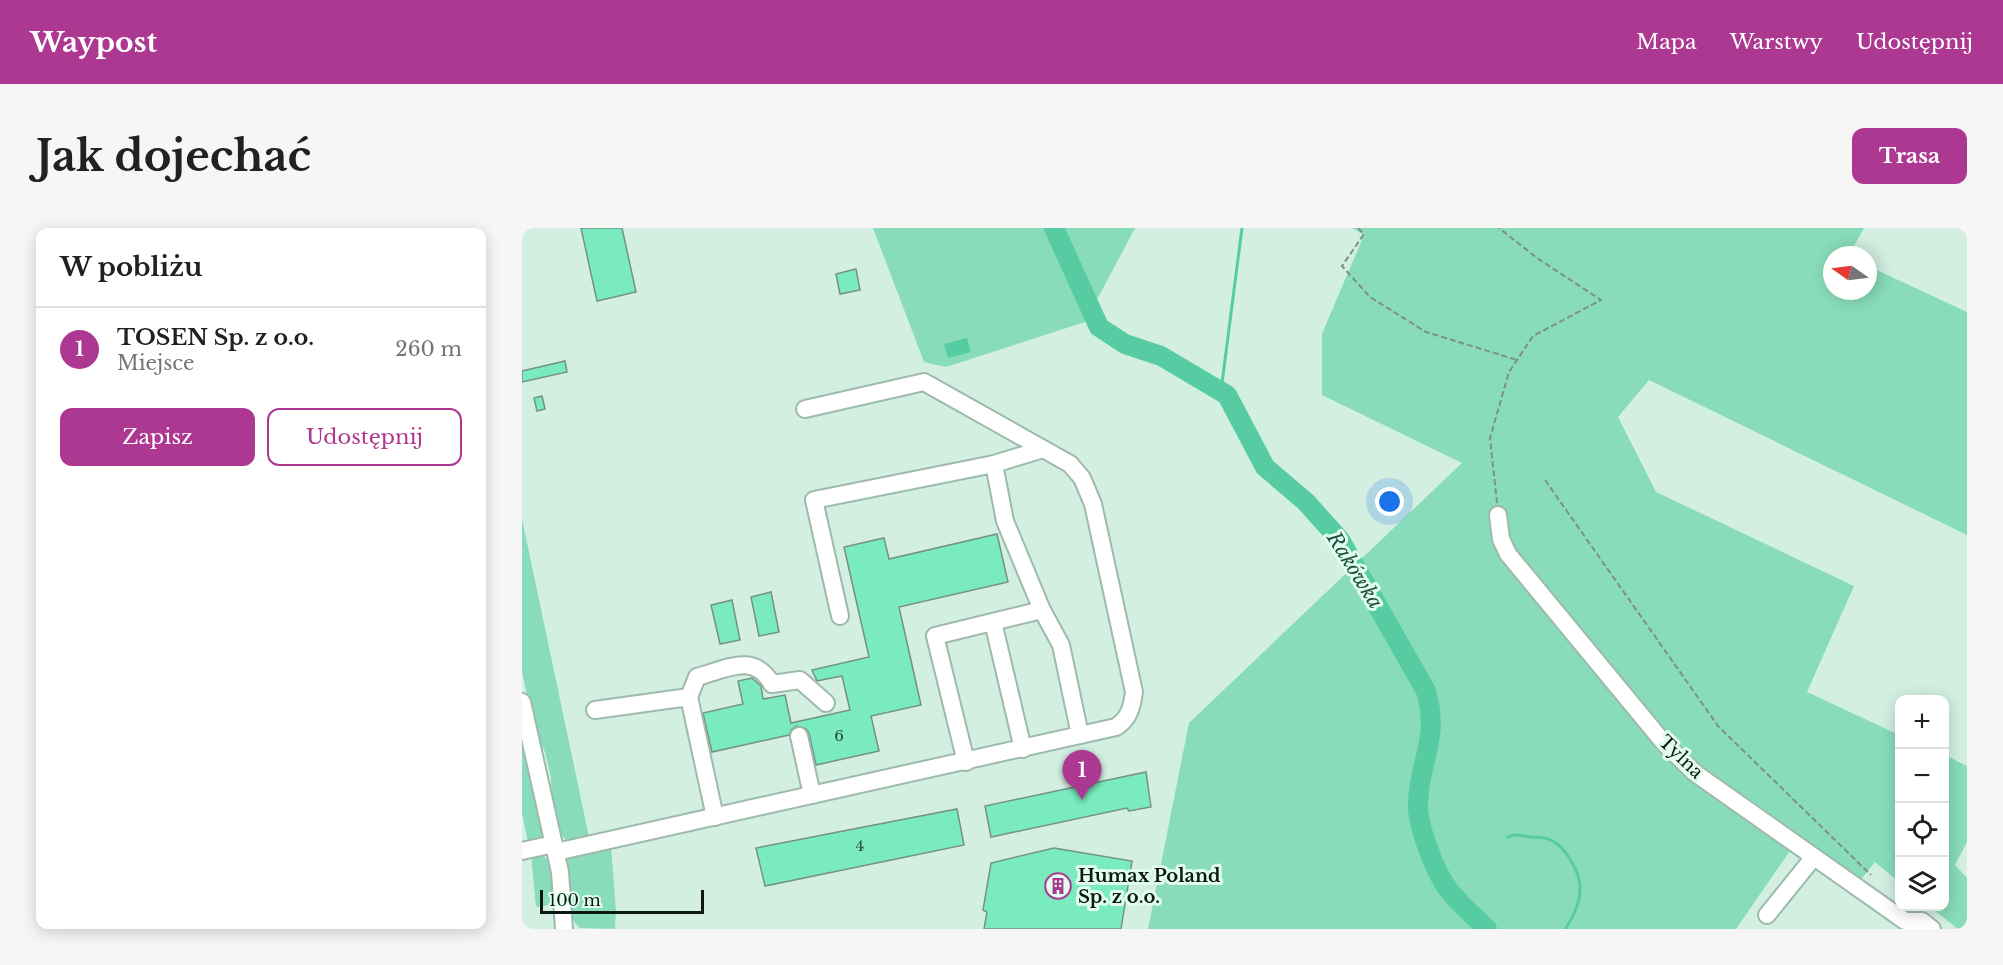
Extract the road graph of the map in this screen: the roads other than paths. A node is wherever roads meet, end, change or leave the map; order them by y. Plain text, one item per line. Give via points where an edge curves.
1 (805, 409) dead end
2 (1043, 449) junction
3 (994, 464) junction
4 (1498, 515) road end
5 (1042, 610) junction
6 (840, 616) dead end
7 (993, 622) junction
8 (689, 697) junction
9 (522, 702) edge
10 (826, 703) dead end
11 (595, 710) dead end
12 (1080, 735) junction
13 (799, 736) dead end
14 (1023, 749) junction
15 (966, 762) junction
16 (813, 795) junction
17 (715, 817) junction
18 (555, 848) junction
19 (522, 851) edge
20 (1814, 858) junction
21 (1767, 915) dead end
22 (564, 929) edge
23 (1932, 929) edge

1 - 2 street via 924,382
2 - 3 street
2 - 12 street via 1070,464 1082,478 1092,504 1134,692 1132,708 1124,722
3 - 5 street via 1005,521
3 - 6 street via 814,500
4 - 20 street, Tylna via 1501,539 1508,554 1664,743 1695,773
5 - 7 street
5 - 12 street via 1061,645
7 - 14 street
7 - 15 street via 934,636
8 - 10 street via 697,676 751,664 764,670 772,684 800,680
8 - 11 street
8 - 17 street
9 - 18 street
12 - 14 street
13 - 16 street
14 - 15 street
15 - 16 street
16 - 17 street
17 - 18 street
18 - 19 street
18 - 22 street
20 - 21 street
20 - 23 street, Tylna via 1905,921 1922,921

